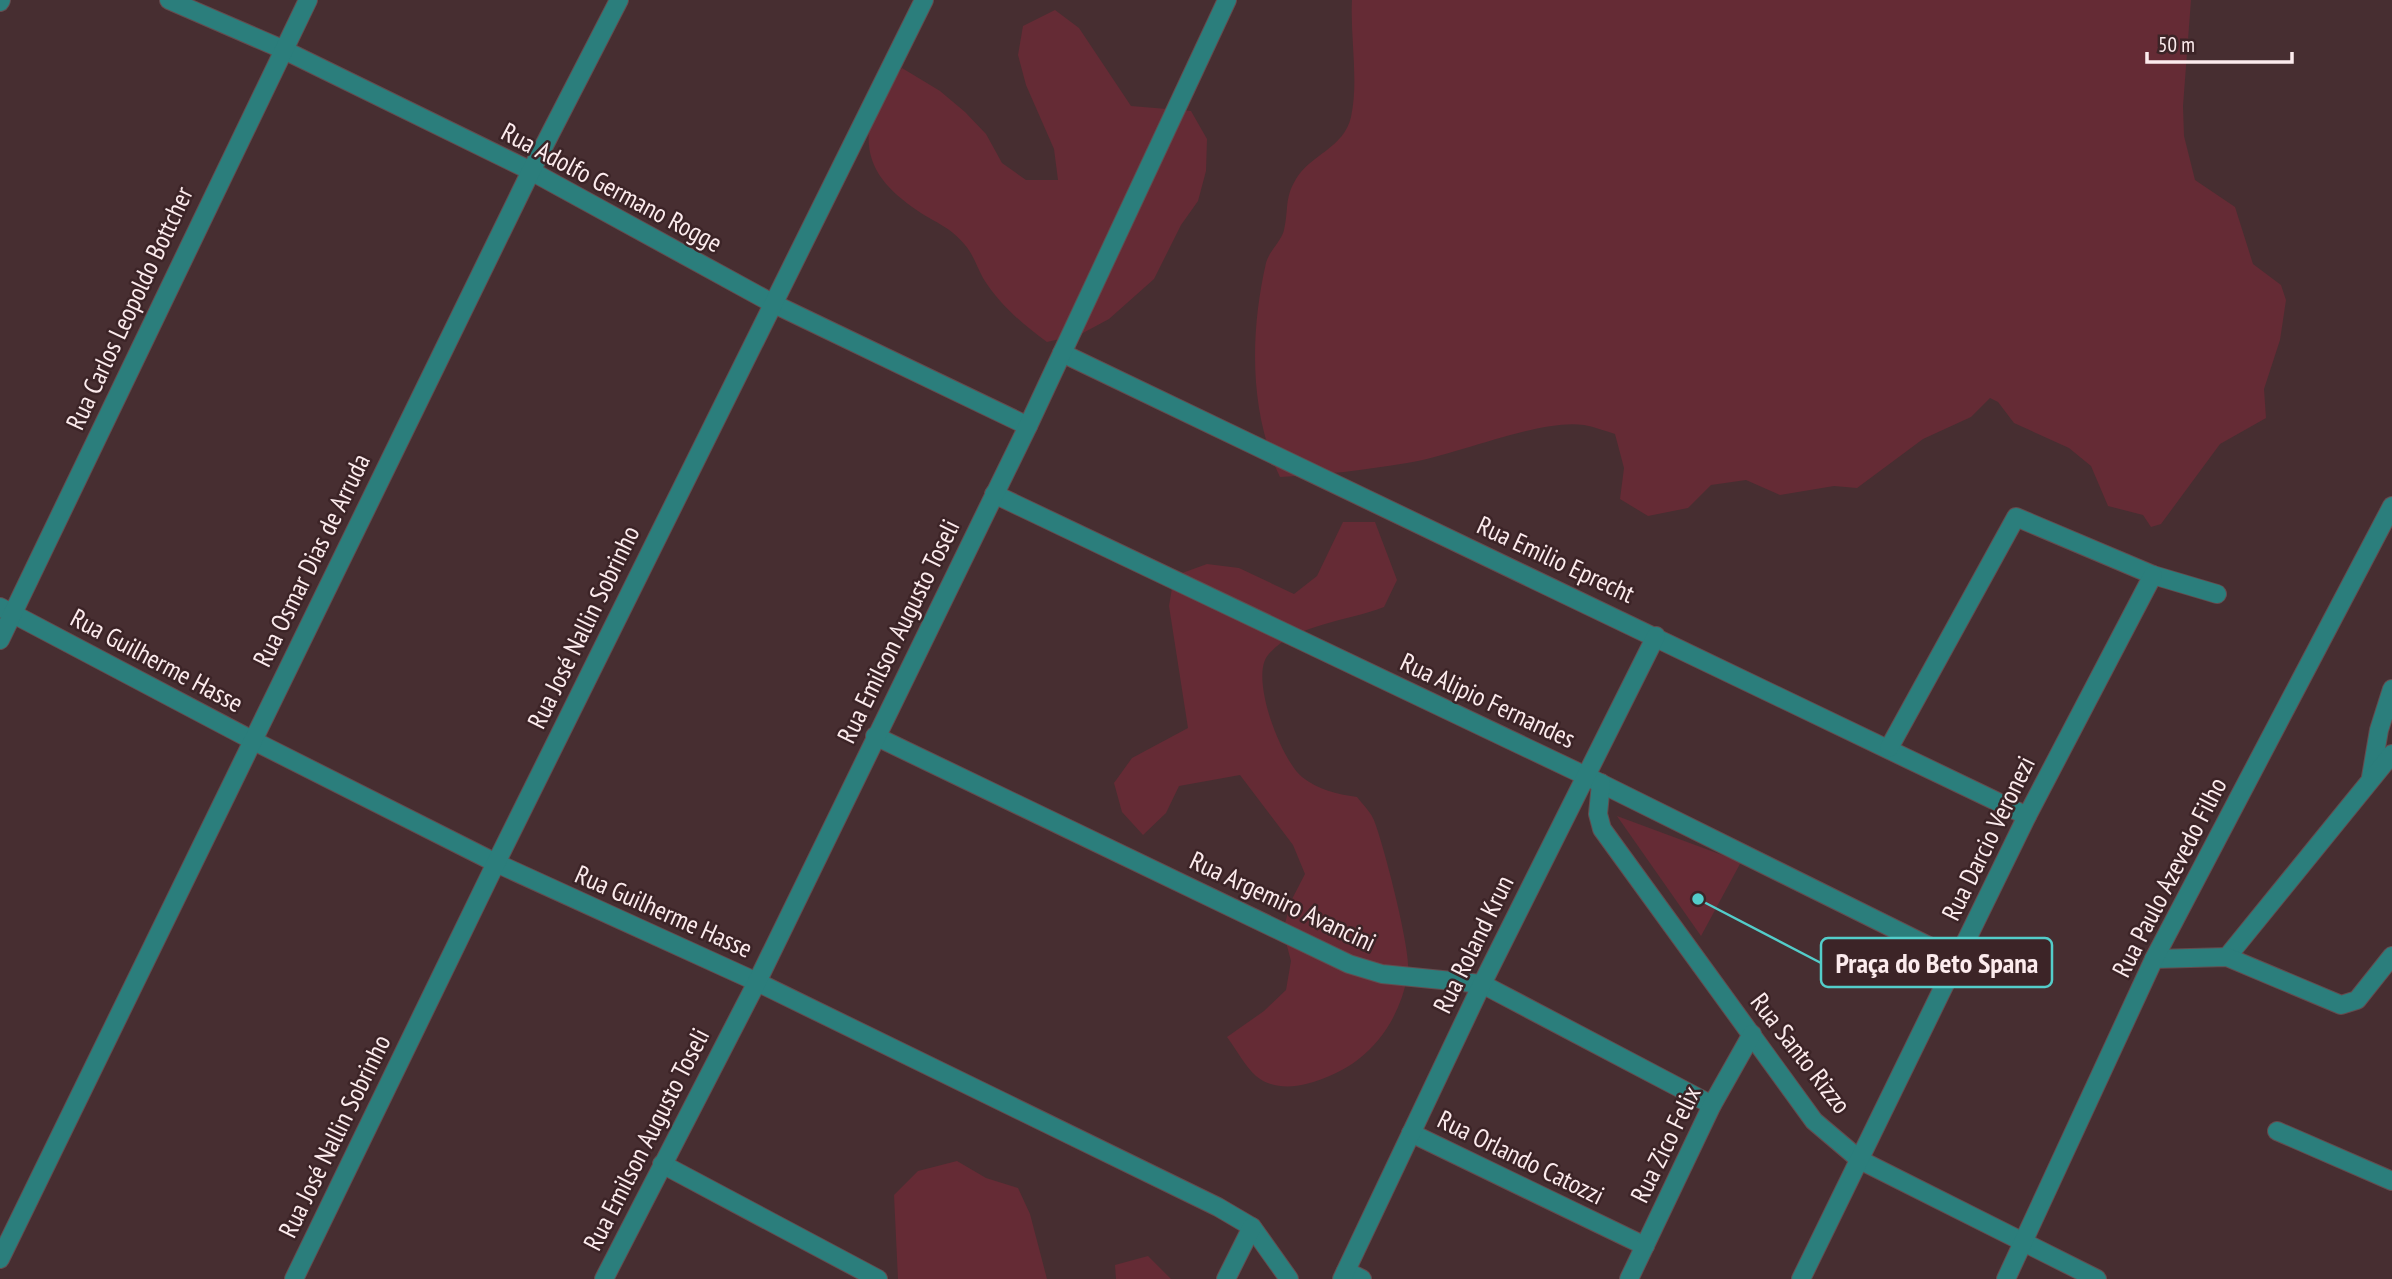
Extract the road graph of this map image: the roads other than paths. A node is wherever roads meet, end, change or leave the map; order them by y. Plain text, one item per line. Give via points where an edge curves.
1 (169, 0) edge
2 (308, 0) edge
3 (619, 0) edge
4 (924, 0) edge
5 (1227, 0) edge
6 (282, 49) junction
7 (531, 171) junction
8 (772, 303) junction
9 (1062, 353) junction
10 (1028, 426) junction
11 (994, 494) junction
12 (2392, 506) edge
13 (2153, 575) junction
14 (2217, 594) dead end
15 (7, 610) edge
16 (1656, 636) junction
17 (0, 640) edge
18 (2392, 689) edge
19 (875, 736) junction
20 (252, 740) junction
21 (1889, 748) junction
22 (2392, 754) edge
23 (1593, 780) junction
24 (2370, 780) junction
25 (2027, 816) junction
26 (496, 863) junction
27 (2392, 956) edge
28 (2227, 957) junction
29 (2154, 959) junction
30 (1957, 960) junction
31 (757, 982) junction
32 (1482, 984) junction
33 (1752, 1034) junction
34 (1712, 1105) junction
35 (2277, 1131) dead end
36 (1411, 1133) junction
37 (1860, 1160) junction
38 (662, 1164) junction
39 (2392, 1181) edge
40 (1252, 1227) junction
41 (2024, 1243) junction
42 (1645, 1246) junction
43 (0, 1259) edge
44 (1350, 1276) edge
45 (294, 1279) edge
46 (604, 1279) edge
47 (878, 1279) edge
48 (1226, 1279) edge
49 (1289, 1279) edge
50 (1629, 1279) edge
51 (1801, 1279) edge
52 (2006, 1279) edge
53 (2097, 1279) edge

1 - 6 street, Rua Adolfo Germano Rogge
2 - 6 street, Rua Carlos Leopoldo Bottcher
3 - 7 street, Rua Osmar Dias de Arruda
4 - 8 street, Rua José Nallin Sobrinho
5 - 9 street, Rua Emilson Augusto Toseli
6 - 7 street, Rua Adolfo Germano Rogge
6 - 15 street, Rua Carlos Leopoldo Bottcher
7 - 8 street, Rua Adolfo Germano Rogge
7 - 20 street, Rua Osmar Dias de Arruda
8 - 10 street, Rua Adolfo Germano Rogge
8 - 26 street, Rua José Nallin Sobrinho
9 - 10 street, Rua Emilson Augusto Toseli
9 - 16 street, Rua Emilio Eprecht
10 - 11 street, Rua Emilson Augusto Toseli
11 - 19 street, Rua Emilson Augusto Toseli
11 - 23 street, Rua Alipio Fernandes
12 - 29 street, Rua Paulo Azevedo Filho
13 - 14 street
13 - 21 street via 2016,517
13 - 25 street, Rua Darcio Veronezi
15 - 17 street, Rua Carlos Leopoldo Bottcher
15 - 20 street, Rua Guilherme Hasse
16 - 21 street, Rua Emilio Eprecht
16 - 23 street, Rua Roland Krun
18 - 24 street
19 - 31 street, Rua Emilson Augusto Toseli
19 - 32 street, Rua Argemiro Avancini via 1349,964 1382,974
20 - 26 street, Rua Guilherme Hasse
20 - 43 street, Rua Osmar Dias de Arruda
21 - 25 street, Rua Emilio Eprecht
22 - 24 street
23 - 30 street, Rua Alipio Fernandes
23 - 32 street, Rua Roland Krun
23 - 33 street, Rua Santo Rizzo via 1602,829
24 - 28 street
25 - 30 street, Rua Darcio Veronezi
26 - 31 street, Rua Guilherme Hasse
26 - 45 street, Rua José Nallin Sobrinho
27 - 28 street via 2357,1000 2342,1004
28 - 29 street
29 - 41 street, Rua Paulo Azevedo Filho
30 - 37 street, Rua Darcio Veronezi
31 - 38 street, Rua Emilson Augusto Toseli
31 - 40 street, Rua Guilherme Hasse
32 - 34 street, Rua Argemiro Avancini
32 - 36 street, Rua Roland Krun
33 - 34 street, Rua Zico Felix
33 - 37 street, Rua Santo Rizzo via 1814,1121
34 - 42 street, Rua Zico Felix
35 - 39 street
36 - 42 street, Rua Orlando Catozzi
36 - 44 street, Rua Roland Krun
37 - 41 street, Rua Santo Rizzo
37 - 51 street, Rua Darcio Veronezi
38 - 46 street, Rua Emilson Augusto Toseli
38 - 47 street
40 - 48 street
40 - 49 street, Rua Guilherme Hasse
41 - 52 street, Rua Paulo Azevedo Filho
41 - 53 street, Rua Santo Rizzo
42 - 50 street, Rua Zico Felix

